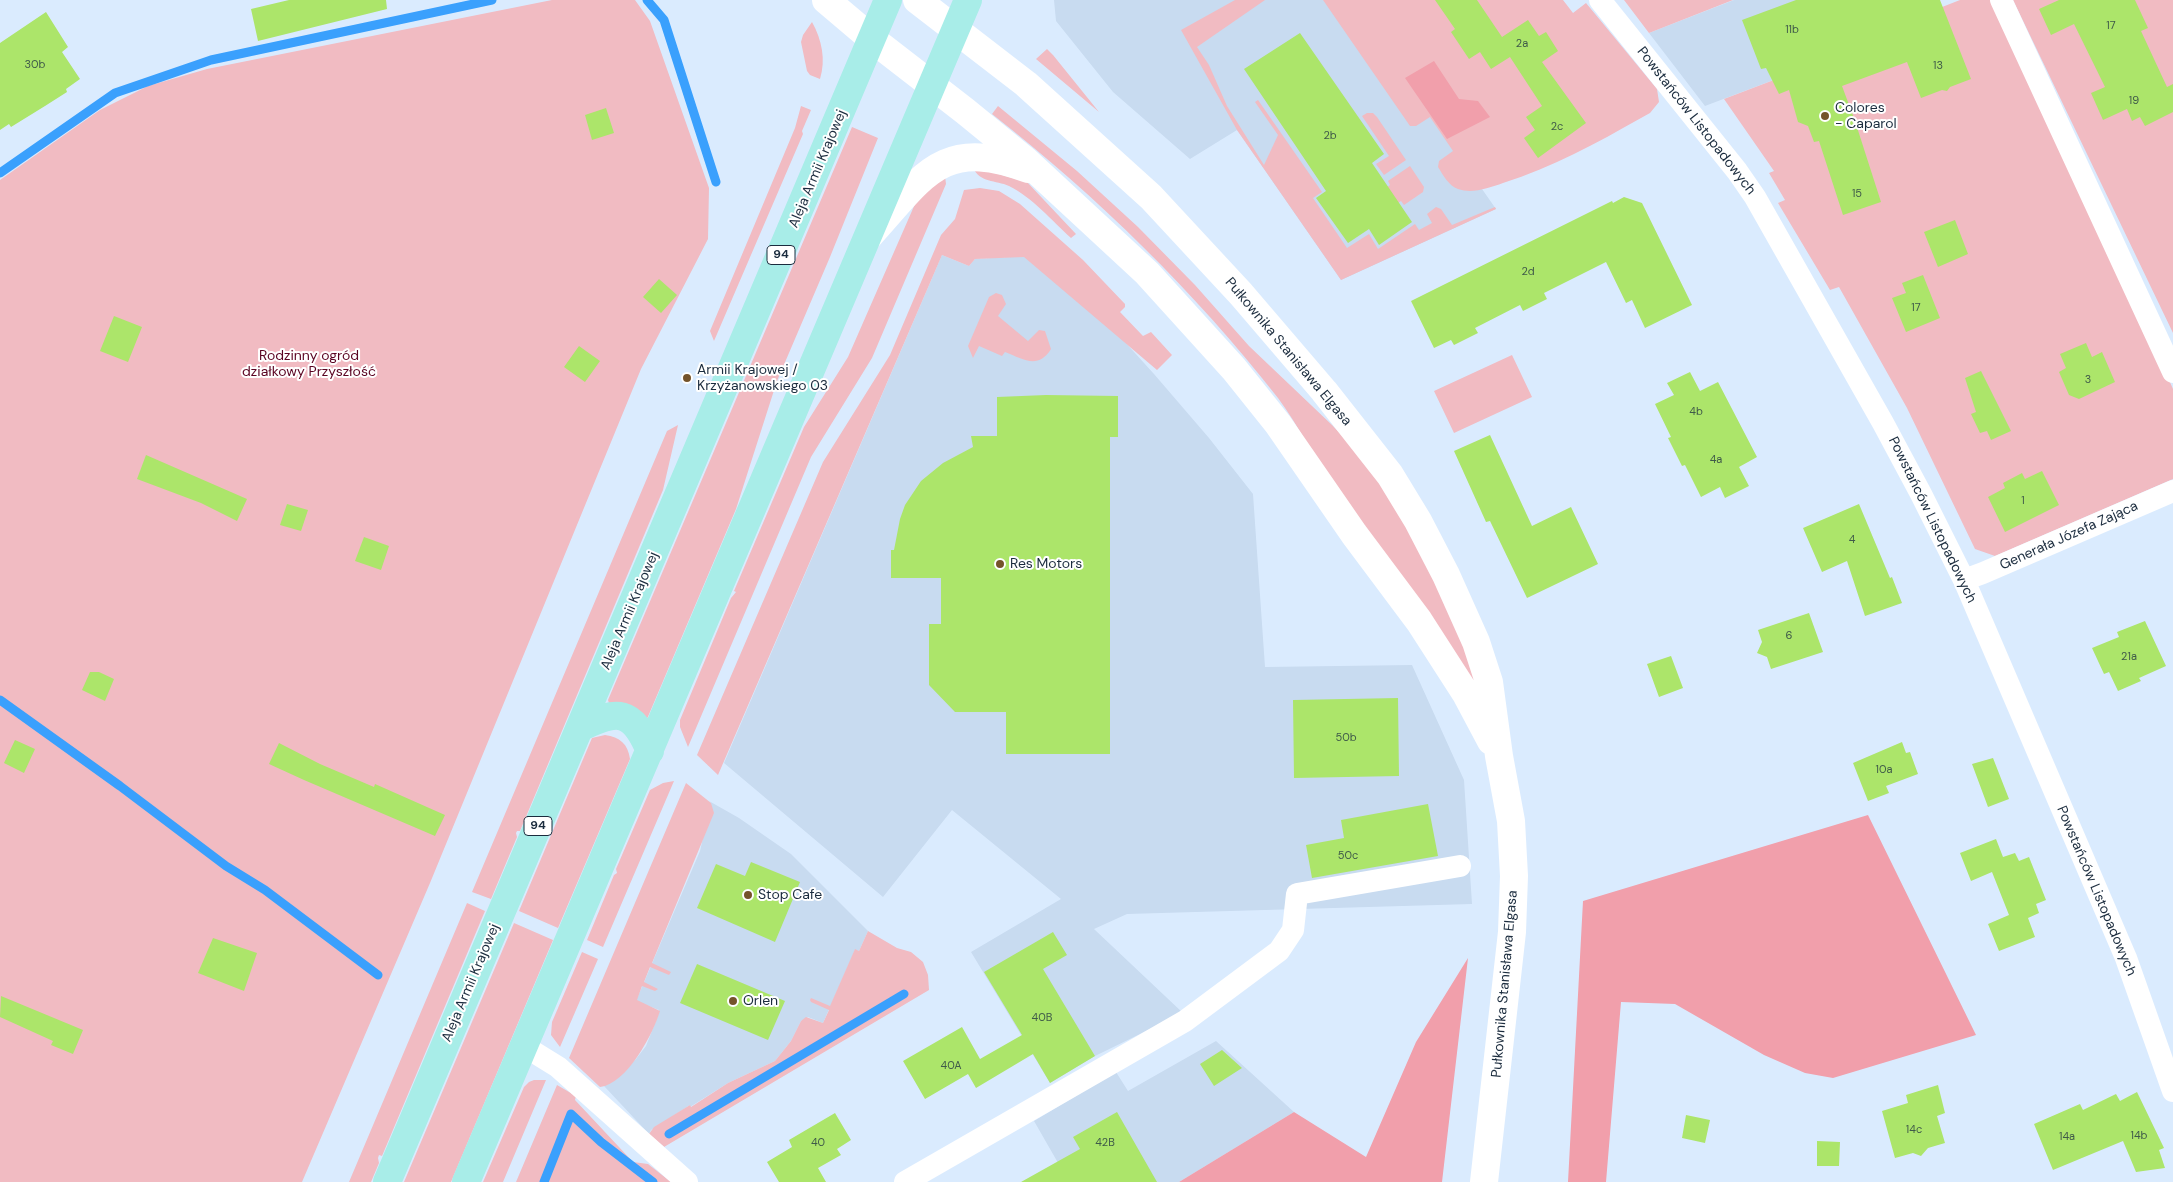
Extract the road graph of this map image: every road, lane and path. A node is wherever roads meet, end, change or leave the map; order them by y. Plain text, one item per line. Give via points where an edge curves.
1 (826, 0) edge
2 (888, 0) edge
3 (917, 0) edge
4 (968, 0) edge
5 (1600, 0) edge
6 (2001, 0) edge
7 (956, 29) junction
8 (872, 39) junction
9 (931, 85) junction
10 (1039, 174) junction
11 (867, 239) junction
12 (2173, 372) edge
13 (2173, 491) edge
14 (1964, 580) junction
15 (580, 728) junction
16 (650, 751) junction
17 (1499, 756) junction
18 (1460, 866) dead end
19 (524, 1046) junction
20 (2173, 1091) edge
21 (387, 1182) edge
22 (466, 1182) edge
23 (686, 1182) edge
24 (905, 1182) edge
25 (1484, 1182) edge

1 - 8 street
2 - 8 main road, Aleja Armii Krajowej / 94
3 - 7 street
4 - 7 main road
5 - 14 street, Powstańców Listopadowych via 1755,197 1883,423
6 - 12 street
7 - 9 main road
7 - 17 street, Pułkownika Stanisława Elgasa via 1026,84 1152,197 1241,294 1390,475 1422,529 1476,642 1489,682
8 - 9 street
8 - 15 main road, Aleja Armii Krajowej / 94
9 - 10 street, Pułkownika Stanisława Elgasa
9 - 11 main road
10 - 11 street via 988,157 952,161 933,169 922,179
10 - 17 street, Pułkownika Stanisława Elgasa via 1147,273 1234,369 1278,424 1419,621 1466,694
11 - 16 main road
13 - 14 street, Generała Józefa Zająca
14 - 20 street, Powstańców Listopadowych via 2126,958
15 - 16 main road via 604,716 624,717 636,725
15 - 21 main road, Aleja Armii Krajowej / 94
16 - 19 main road
17 - 25 street, Pułkownika Stanisława Elgasa via 1511,820 1514,876 1512,932
18 - 24 street via 1297,894 1292,930 1279,951 1185,1021
19 - 22 main road
19 - 23 street via 558,1067

